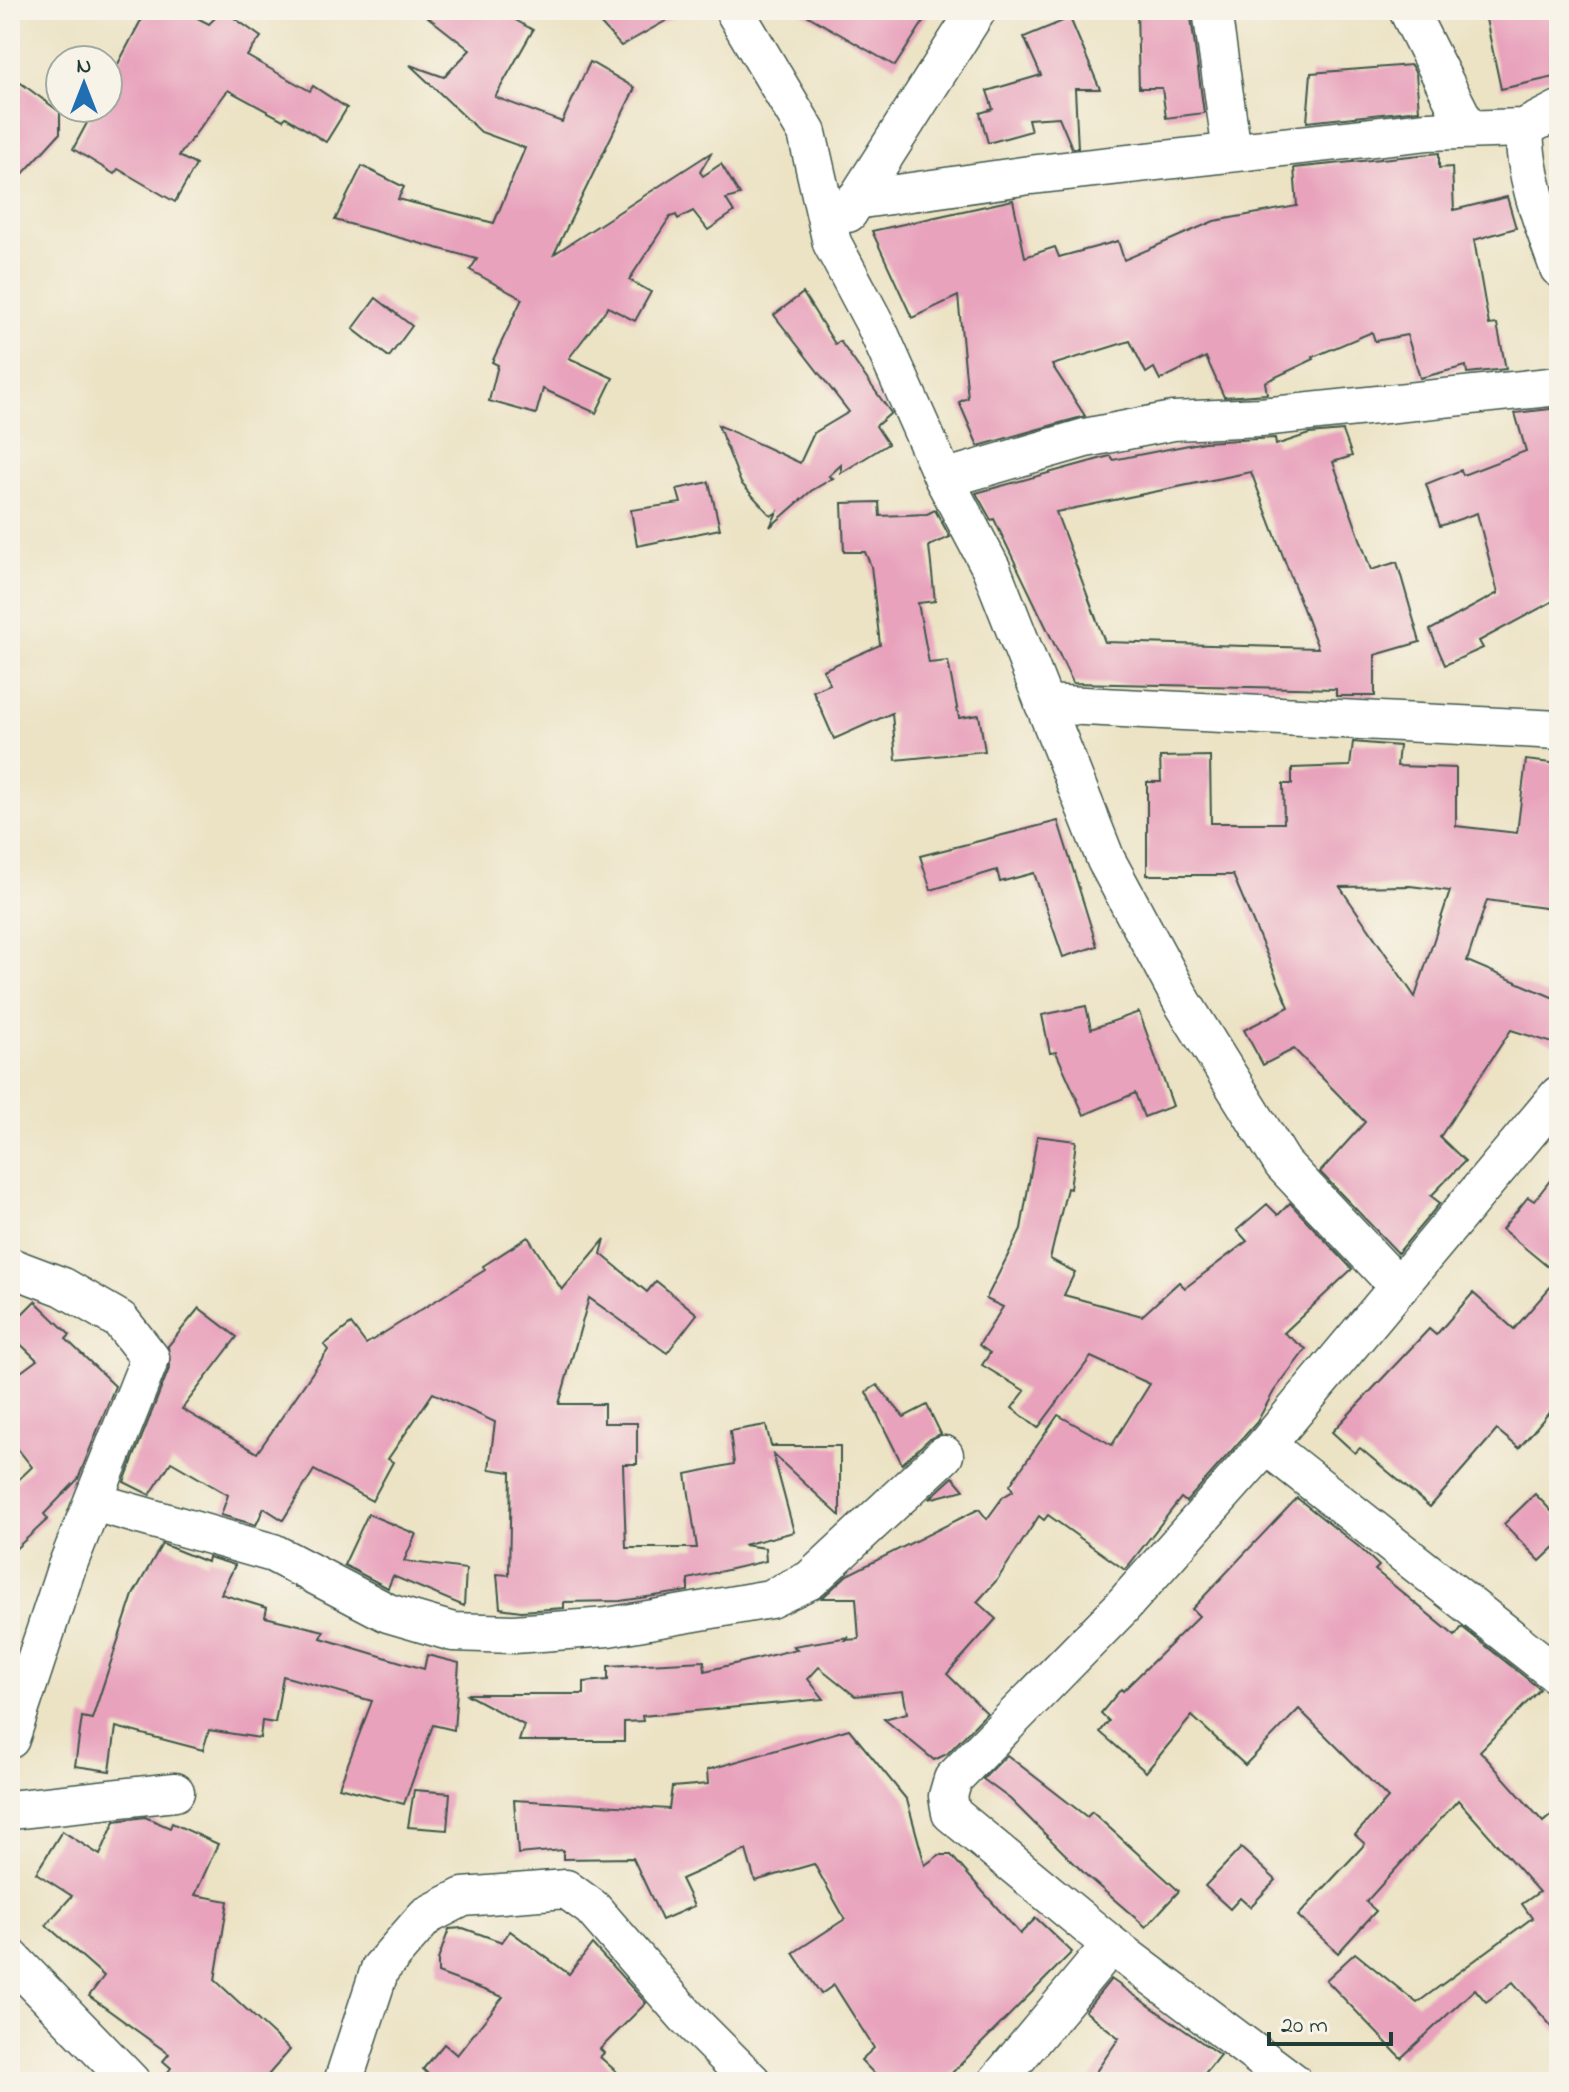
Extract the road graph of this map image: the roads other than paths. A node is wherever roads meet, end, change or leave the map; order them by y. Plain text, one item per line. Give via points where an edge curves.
1 (734, 10) edge
2 (977, 10) edge
3 (1212, 10) edge
4 (1408, 10) edge
5 (1559, 110) edge
6 (1524, 128) junction
7 (1468, 129) junction
8 (1232, 152) junction
9 (855, 200) junction
10 (832, 243) junction
11 (1559, 268) edge
12 (1559, 386) edge
13 (944, 479) junction
14 (1044, 704) junction
15 (1559, 730) edge
16 (1554, 1111) edge
17 (10, 1267) edge
18 (1399, 1287) junction
19 (1266, 1445) junction
20 (944, 1455) dead end
21 (94, 1502) junction
22 (1554, 1663) edge
23 (10, 1739) edge
24 (175, 1792) dead end
25 (10, 1810) edge
26 (1111, 1945) junction
27 (10, 1957) edge
28 (131, 2082) edge
29 (343, 2082) edge
30 (752, 2082) edge
31 (997, 2082) edge
32 (1293, 2082) edge

1 - 10 street via 807,133
2 - 9 street
3 - 8 street
4 - 7 street
5 - 6 street
6 - 7 street
6 - 11 street via 1534,200
7 - 8 street
8 - 9 street
9 - 10 street
10 - 13 street via 875,324
12 - 13 street via 1173,421 1085,438
13 - 14 street via 991,568
14 - 15 street
14 - 18 street via 1106,860 1183,1003 1283,1164
16 - 18 street
17 - 21 street via 63,1287 120,1320 150,1358
18 - 19 street
19 - 22 street
19 - 26 street via 950,1788 951,1813
20 - 21 street via 810,1580 770,1599 608,1627 514,1634 453,1632 388,1613 273,1553
21 - 23 street via 66,1569
24 - 25 street
26 - 31 street
26 - 32 street
27 - 28 street
29 - 30 street via 380,1969 426,1916 463,1897 566,1889 592,1908

